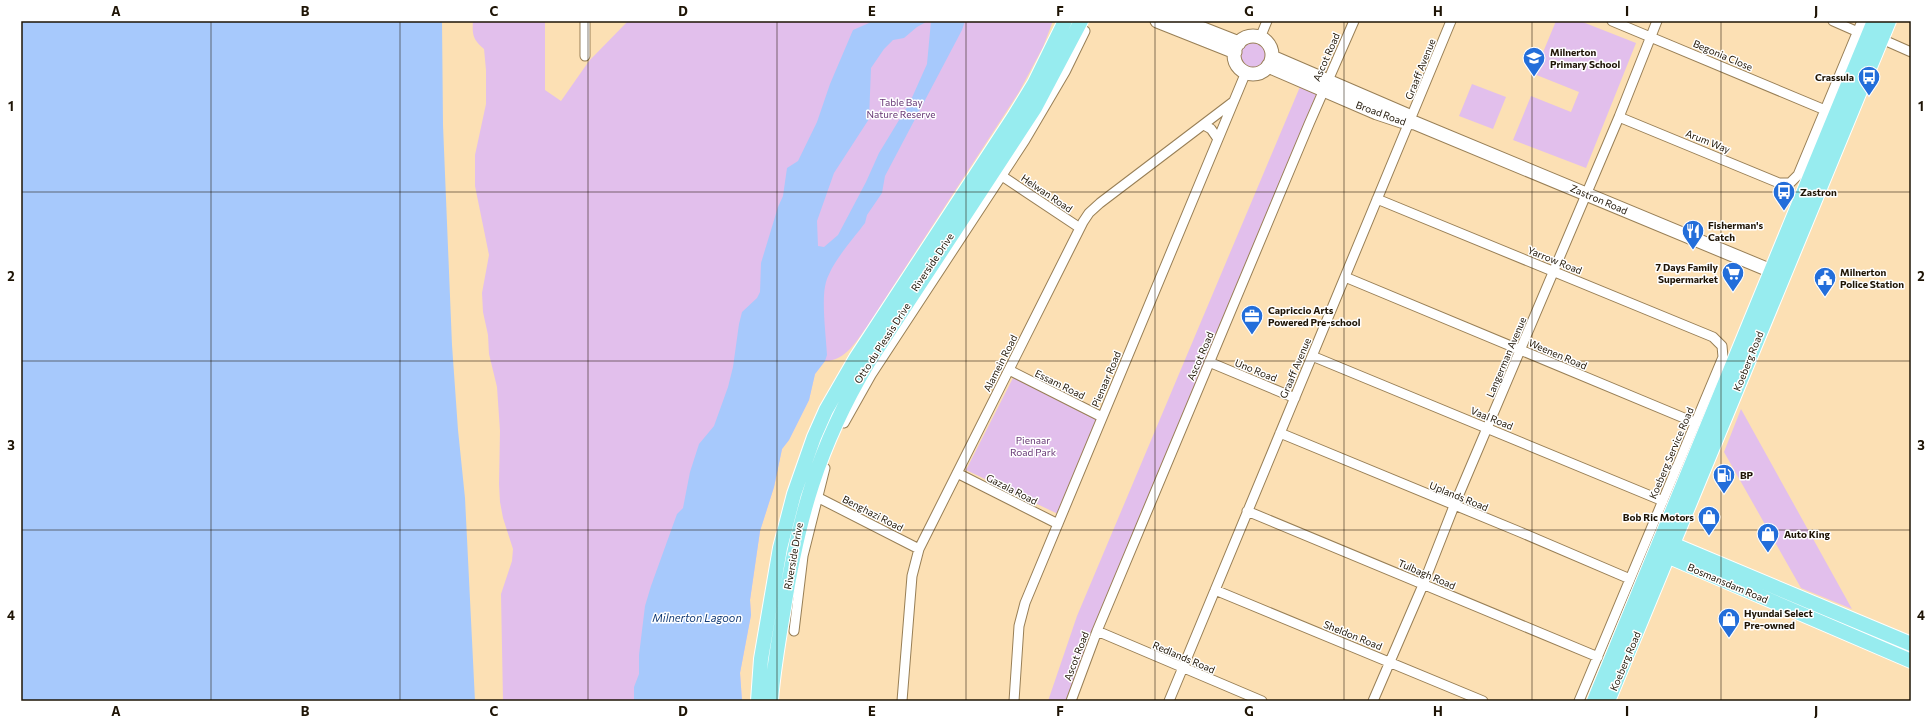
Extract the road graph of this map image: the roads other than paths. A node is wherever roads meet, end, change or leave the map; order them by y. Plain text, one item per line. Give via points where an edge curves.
1 (585, 21) edge
2 (1066, 21) edge
3 (1157, 21) edge
4 (1183, 21) edge
5 (1267, 21) edge
6 (1354, 21) edge
7 (1451, 21) edge
8 (1612, 21) edge
9 (1657, 21) edge
10 (1833, 21) edge
11 (1889, 21) edge
12 (1083, 26) edge
13 (1869, 29) edge
14 (1650, 37) junction
15 (1260, 38) junction
16 (1237, 48) junction
17 (1911, 52) edge
18 (585, 56) dead end
19 (1270, 62) junction
20 (1246, 72) junction
21 (1326, 86) junction
22 (1233, 102) junction
23 (1825, 110) junction
24 (1619, 116) junction
25 (1412, 122) junction
26 (1204, 125) junction
27 (1218, 139) junction
28 (1002, 176) junction
29 (1586, 194) junction
30 (1377, 199) junction
31 (1080, 228) junction
32 (1554, 272) junction
33 (1777, 273) junction
34 (1345, 277) junction
35 (1722, 346) joint
36 (1521, 350) junction
37 (1312, 356) junction
38 (1210, 362) junction
39 (1009, 370) junction
40 (1295, 398) junction
41 (1102, 417) junction
42 (1696, 423) junction
43 (1488, 428) junction
44 (1280, 434) junction
45 (957, 473) junction
46 (817, 496) junction
47 (1663, 501) junction
48 (1454, 506) junction
49 (1247, 511) junction
50 (1058, 524) junction
51 (1665, 548) junction
52 (919, 549) junction
53 (1630, 579) junction
54 (1423, 585) junction
55 (1215, 590) junction
56 (794, 631) dead end
57 (1097, 631) junction
58 (1911, 644) edge
59 (1598, 657) junction
60 (1911, 661) edge
61 (1390, 662) junction
62 (1182, 668) junction
63 (758, 701) edge
64 (771, 701) edge
65 (902, 701) edge
66 (1014, 701) edge
67 (1071, 701) edge
68 (1169, 701) edge
69 (1262, 701) edge
70 (1373, 701) edge
71 (1483, 701) edge
72 (1579, 701) edge
73 (1594, 701) edge
74 (1608, 701) edge

1 - 18 street
2 - 63 main road, Otto du Plessis Drive via 1034,84 856,358 820,424 803,466 780,548 761,659
3 - 16 street
4 - 16 street
5 - 15 street
6 - 21 street, Ascot Road
7 - 25 street, Graaff Avenue
8 - 14 street, Begonia Close
9 - 14 street, Langerman Avenue
10 - 13 street
11 - 13 main road, Koeberg Road
12 - 28 street, Riverside Drive via 1053,95
12 - 64 main road, Otto du Plessis Drive via 1036,108 868,363 831,433 810,490 792,557 775,658
13 - 17 street
13 - 23 street
13 - 33 main road, Koeberg Road
14 - 23 street, Begonia Close
14 - 24 street, Langerman Avenue
15 - 16 street via 1248,37
15 - 19 street via 1268,45
16 - 20 street via 1236,64
19 - 20 street via 1258,73
19 - 21 street, Broad Road
20 - 22 street, Pienaar Road
21 - 25 street, Broad Road via 1377,113
21 - 38 street, Ascot Road
22 - 26 street, Alamein Road
22 - 27 street, Pienaar Road
23 - 24 street, Arum Way via 1798,175 1790,183 1779,182
24 - 29 street, Langerman Avenue
25 - 29 street, Zastron Road
25 - 30 street, Graaff Avenue
26 - 27 street via 1211,129
26 - 31 street, Alamein Road via 1100,203 1089,213
27 - 41 street, Pienaar Road
28 - 31 street, Helwan Road
28 - 46 street, Riverside Drive via 858,395 829,456
29 - 32 street, Langerman Avenue
29 - 33 street, Zastron Road
30 - 32 street, Yarrow Road
30 - 34 street, Graaff Avenue
31 - 39 street, Alamein Road
32 - 35 street, Yarrow Road via 1713,337
32 - 36 street, Langerman Avenue
33 - 51 main road, Koeberg Road
34 - 36 street, Weenen Road
34 - 37 street, Graaff Avenue
35 - 42 street, Koeberg Service Road via 1723,357
36 - 42 street, Weenen Road
36 - 43 street, Langerman Avenue
37 - 40 street, Graaff Avenue
37 - 43 street, Vaal Road
38 - 40 street, Uno Road
38 - 57 street, Ascot Road
39 - 41 street, Essam Road
39 - 45 street, Alamein Road
40 - 44 street, Graaff Avenue
41 - 50 street, Pienaar Road
42 - 47 street, Koeberg Service Road
43 - 47 street, Vaal Road
43 - 48 street, Langerman Avenue
44 - 48 street, Uplands Road
44 - 49 street, Graaff Avenue
45 - 50 street, Gazala Road
45 - 52 street, Alamein Road
46 - 52 street, Benghazi Road
46 - 56 street, Riverside Drive via 803,556
47 - 53 street, Koeberg Service Road
48 - 53 street, Uplands Road
48 - 54 street, Langerman Avenue
49 - 54 street, Tulbagh Road
49 - 55 street, Graaff Avenue
50 - 66 street, Pienaar Road via 1019,626
51 - 58 main road, Bosmansdam Road
51 - 60 main road, Bosmansdam Road
51 - 73 main road, Koeberg Road
51 - 74 main road, Koeberg Road
52 - 65 street, Alamein Road via 912,576
53 - 59 street, Koeberg Service Road
54 - 59 street, Tulbagh Road
54 - 61 street, Langerman Avenue
55 - 61 street, Sheldon Road
55 - 62 street, Graaff Avenue
57 - 62 street, Redlands Road
57 - 67 street, Ascot Road
59 - 72 street, Koeberg Service Road
61 - 70 street, Langerman Avenue
61 - 71 street, Sheldon Road
62 - 68 street, Graaff Avenue
62 - 69 street, Redlands Road

